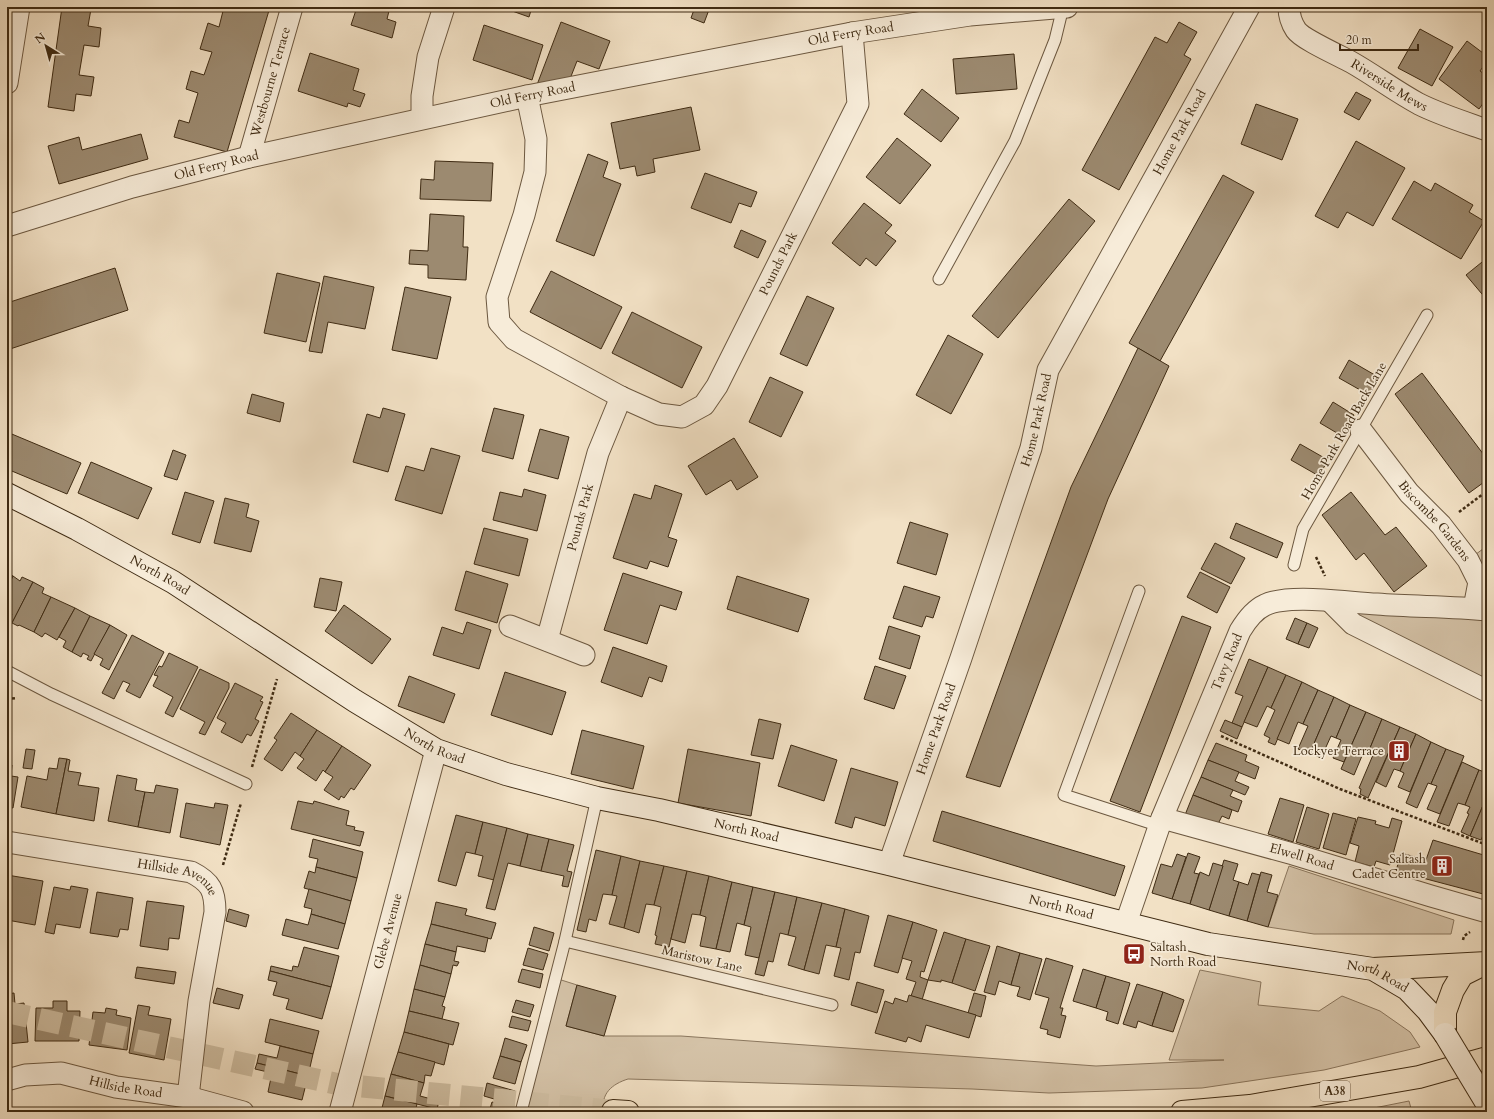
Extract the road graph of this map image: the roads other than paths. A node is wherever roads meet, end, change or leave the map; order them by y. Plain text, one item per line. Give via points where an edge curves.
1 (19, 7) edge
2 (292, 7) edge
3 (444, 7) edge
4 (1063, 7) edge
5 (1067, 7) edge
6 (1249, 7) edge
7 (1289, 7) edge
8 (852, 33) junction
9 (7, 83) edge
10 (527, 96) junction
11 (422, 118) junction
12 (1487, 130) edge
13 (249, 157) junction
14 (7, 226) edge
15 (939, 279) dead end
16 (1427, 315) dead end
17 (621, 397) junction
18 (1361, 430) junction
19 (7, 494) edge
20 (1294, 565) dead end
21 (1139, 591) dead end
22 (1328, 601) junction
23 (1480, 609) edge
24 (510, 626) dead end
25 (547, 640) junction
26 (584, 655) dead end
27 (7, 672) edge
28 (1487, 692) edge
29 (436, 750) junction
30 (246, 784) road end
31 (597, 798) junction
32 (1161, 822) junction
33 (7, 842) edge
34 (889, 864) junction
35 (1487, 912) edge
36 (1126, 924) junction
37 (565, 941) junction
38 (1487, 963) edge
39 (1373, 970) junction
40 (832, 1005) dead end
41 (1445, 1034) junction
42 (1487, 1058) edge
43 (7, 1080) edge
44 (188, 1097) junction
45 (1486, 1102) edge
46 (243, 1112) edge
47 (340, 1112) edge
48 (521, 1112) edge
49 (1182, 1112) edge

1 - 9 street
2 - 13 street, Westbourne Terrace
3 - 11 street via 428,57 422,96
4 - 5 street, Old Ferry Road
4 - 8 street, Old Ferry Road via 970,15
4 - 15 lane via 1055,40 1014,141
6 - 34 street, Home Park Road via 1048,370 1031,448
7 - 12 street, Riverside Mews via 1296,31 1312,41 1419,104 1447,117
8 - 10 street, Old Ferry Road
8 - 17 street, Pounds Park via 858,104 717,386 704,405 682,417 659,414
10 - 11 street, Old Ferry Road
10 - 17 street, Pounds Park via 536,138 535,172 497,297 499,322 514,339
11 - 13 street, Old Ferry Road
13 - 14 street, Old Ferry Road via 132,187
16 - 18 lane, Home Park Road Back Lane
17 - 25 street, Pounds Park via 598,453
18 - 20 lane, Home Park Road Back Lane via 1303,529
18 - 23 street, Biscombe Gardens via 1409,493 1441,525 1468,560 1479,582
19 - 29 main road, North Road via 173,582 355,701
21 - 32 lane via 1064,795
22 - 23 street, Tavy Road
22 - 28 street via 1353,624
22 - 32 street, Tavy Road via 1284,600 1265,605 1249,617 1240,631
24 - 25 street
25 - 26 street
27 - 30 lane
29 - 31 main road, North Road via 506,774
29 - 47 street, Glebe Avenue
31 - 34 main road, North Road
31 - 37 lane
32 - 35 street, Elwell Road via 1293,854
32 - 36 street, Tavy Road
33 - 44 street, Hillside Avenue via 191,872 210,885 215,898 215,912 199,1001
34 - 36 main road, North Road
36 - 39 main road, North Road via 1208,944
37 - 40 lane, Maristow Lane
37 - 48 lane
38 - 39 highway
38 - 41 highway via 1462,975 1453,990 1444,1012
39 - 41 main road, North Road via 1407,989
41 - 45 main road, North Road, bridge
42 - 49 highway, A38 via 1403,1080 1250,1106
43 - 44 street, Hillside Road via 26,1075 61,1073 116,1087
44 - 46 street, Hillside Road

